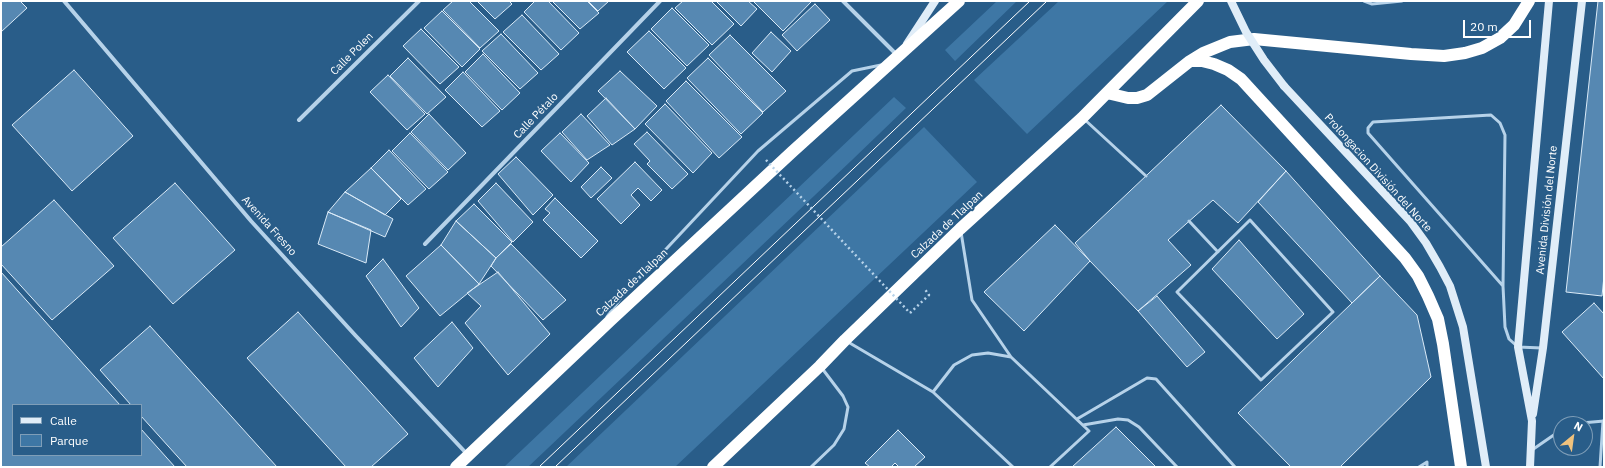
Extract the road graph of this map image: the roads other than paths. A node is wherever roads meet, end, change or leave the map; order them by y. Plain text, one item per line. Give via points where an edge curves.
1 (64, 1) edge
2 (418, 1) edge
3 (660, 1) edge
4 (843, 1) edge
5 (935, 1) edge
6 (959, 1) edge
7 (1198, 1) edge
8 (1231, 1) edge
9 (1364, 1) edge
10 (1402, 1) edge
11 (1529, 1) edge
12 (1549, 1) edge
13 (1582, 1) edge
14 (895, 60) junction
15 (1190, 61) junction
16 (1107, 93) junction
17 (1082, 118) junction
18 (299, 120) dead end
19 (1146, 176) dead end
20 (1189, 221) dead end
21 (960, 229) junction
22 (425, 244) dead end
23 (1218, 252) junction
24 (1503, 286) junction
25 (590, 339) junction
26 (845, 340) junction
27 (1518, 347) junction
28 (1543, 348) junction
29 (1011, 357) junction
30 (820, 366) junction
31 (933, 392) junction
32 (1077, 419) junction
33 (1532, 421) junction
34 (1604, 421) edge
35 (1593, 422) edge
36 (1083, 425) junction
37 (1553, 436) edge
38 (1531, 451) junction
39 (468, 455) junction
40 (456, 467) edge
41 (713, 467) edge
42 (811, 467) edge
43 (1012, 467) edge
44 (1050, 467) edge
45 (1177, 467) edge
46 (1236, 467) edge
47 (1419, 467) edge
48 (1427, 467) edge
49 (1461, 467) edge
50 (1486, 467) edge
51 (1530, 467) edge
52 (1600, 467) edge

1 - 39 street, Avenida Fresno via 251,221
2 - 18 street, Calle Polen
3 - 22 street, Calle Pétalo
4 - 14 street
5 - 14 main road, Calzada de Tlalpan
6 - 14 highway, Calzada de Tlalpan
7 - 16 highway, Calzada de Tlalpan
8 - 50 main road, Prolongacion División del Norte, bridge via 1246,32 1284,86 1410,221 1440,267 1463,328
9 - 10 lane via 1372,4
11 - 15 highway via 1514,25 1500,38 1482,48 1465,53 1444,56 1411,54 1254,39 1221,45
12 - 27 main road, Avenida División del Norte
13 - 28 main road, Avenida División del Norte
14 - 25 highway, Calzada de Tlalpan
14 - 25 lane via 852,70 758,151 623,295
15 - 16 highway via 1147,95 1128,98
15 - 49 highway via 1214,64 1241,79 1405,258 1418,276 1438,319
16 - 17 highway, Calzada de Tlalpan
17 - 19 lane
17 - 21 highway, Calzada de Tlalpan
20 - 23 lane
21 - 26 highway, Calzada de Tlalpan
21 - 29 lane via 972,300
23 - 23 lane via 1250,220 1333,312 1261,380 1178,292
24 - 24 lane via 1505,135 1500,122 1491,116 1373,122 1368,128 1368,133
24 - 27 lane via 1505,327 1509,339
25 - 39 highway, Calzada de Tlalpan
26 - 30 highway, Calzada de Tlalpan
26 - 31 lane
27 - 28 lane
27 - 33 main road, Avenida División del Norte
28 - 33 main road, Avenida División del Norte
29 - 31 lane via 988,353 972,355 954,365
29 - 32 lane
30 - 41 highway, Calzada de Tlalpan
30 - 42 lane via 843,396 848,407 844,429 834,445
31 - 43 lane
32 - 36 lane
32 - 46 lane via 1147,378 1156,379
33 - 38 main road, Avenida División del Norte
34 - 35 lane
34 - 52 lane
36 - 44 lane via 1089,431
36 - 45 lane via 1118,418 1128,420 1139,427
37 - 38 lane
38 - 51 main road, Avenida División del Norte
39 - 40 highway, Calzada de Tlalpan
47 - 48 lane via 1426,462

